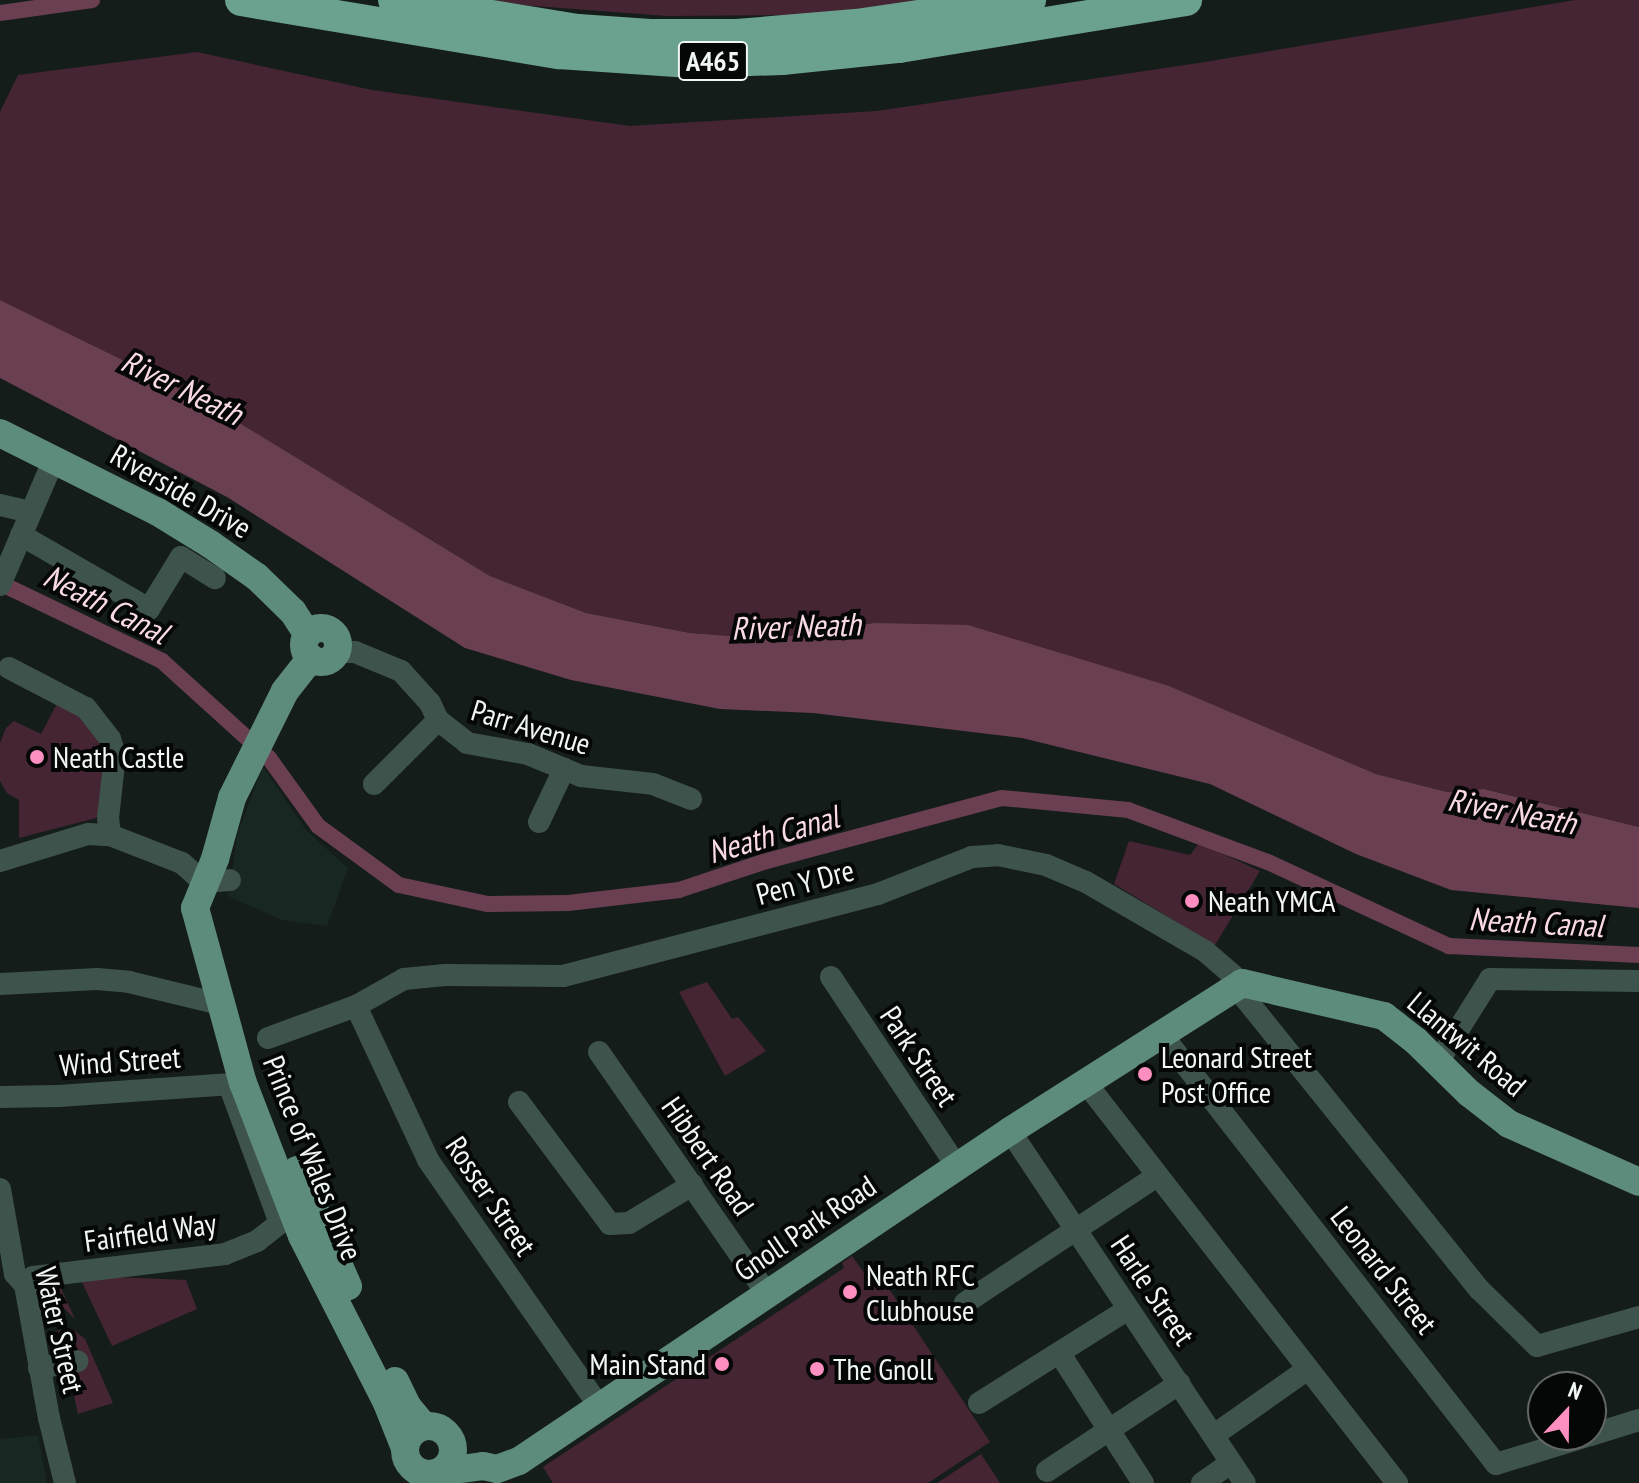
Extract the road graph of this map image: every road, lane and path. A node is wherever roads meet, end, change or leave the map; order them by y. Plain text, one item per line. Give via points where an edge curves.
1 (241, 0) edge
2 (394, 0) edge
3 (1030, 0) edge
4 (1186, 0) edge
5 (0, 433) edge
6 (54, 459) junction
7 (0, 505) edge
8 (30, 512) junction
9 (21, 535) junction
10 (215, 578) dead end
11 (0, 585) edge
12 (318, 648) junction
13 (9, 668) dead end
14 (438, 720) junction
15 (564, 769) junction
16 (374, 784) dead end
17 (691, 799) dead end
18 (539, 822) dead end
19 (110, 835) junction
20 (0, 861) edge
21 (217, 881) junction
22 (831, 977) dead end
23 (1639, 981) edge
24 (0, 984) edge
25 (1239, 985) junction
26 (220, 1004) junction
27 (356, 1006) junction
28 (1163, 1036) junction
29 (268, 1038) dead end
30 (599, 1052) dead end
31 (1438, 1062) junction
32 (236, 1083) junction
33 (1086, 1083) junction
34 (0, 1097) edge
35 (519, 1102) dead end
36 (1010, 1131) junction
37 (957, 1167) junction
38 (1157, 1176) junction
39 (1639, 1182) edge
40 (692, 1185) junction
41 (0, 1189) edge
42 (291, 1223) junction
43 (1075, 1229) junction
44 (25, 1285) junction
45 (767, 1294) junction
46 (965, 1303) dead end
47 (1128, 1309) junction
48 (1639, 1317) edge
49 (1060, 1354) junction
50 (77, 1361) dead end
51 (39, 1368) junction
52 (1308, 1369) junction
53 (1180, 1383) junction
54 (979, 1403) dead end
55 (599, 1406) junction
56 (1639, 1420) edge
57 (424, 1426) junction
58 (1607, 1430) edge
59 (1106, 1431) junction
60 (1214, 1435) junction
61 (453, 1445) junction
62 (1538, 1451) edge
63 (405, 1462) edge
64 (1231, 1463) junction
65 (483, 1466) junction
66 (1047, 1471) dead end
67 (428, 1476) edge
68 (65, 1483) edge
69 (1143, 1483) edge
70 (1202, 1483) edge
71 (1245, 1483) edge
72 (1397, 1483) edge

1 - 4 highway, A465 via 559,53 691,62 899,47
2 - 3 highway, A465 via 578,30 650,35 737,35 856,25
5 - 6 main road, Riverside Drive
6 - 8 street
6 - 12 main road, Riverside Drive via 158,512 257,577 293,612
7 - 8 street
8 - 9 street
9 - 10 street, Riverside Drive via 149,609 181,557
9 - 11 street
12 - 14 street, Parr Avenue via 355,652 401,671
12 - 21 main road, Prince of Wales Drive via 285,691 232,798 215,859
13 - 19 street via 86,708 110,739 115,755
14 - 15 street, Parr Avenue via 467,743 528,754
14 - 16 street
15 - 17 street, Parr Avenue via 581,776 653,784
15 - 18 street
19 - 20 street via 88,834
19 - 21 street
21 - 26 main road, Prince of Wales Drive via 195,908
21 - 57 main road, Prince of Wales Drive via 236,1002 259,1077 320,1229 407,1406
22 - 37 street, Park Street
23 - 31 street via 1490,979
24 - 26 street via 97,979
25 - 27 street, Pen Y Dre via 1205,951 1086,882 1046,865 998,855 972,857 878,894 563,976 404,979
25 - 28 main road
25 - 31 main road, Llantwit Road via 1384,1016
25 - 48 street, Pen Y Dre via 1480,1290 1537,1346
26 - 32 main road, Prince of Wales Drive
27 - 29 street, Pen Y Dre
27 - 55 street, Rosser Street via 428,1160
28 - 33 main road, Gnoll Park Road
28 - 62 street, Leonard Street via 1496,1464
30 - 40 street, Hibbert Road
31 - 39 main road, Llantwit Road via 1509,1124
32 - 34 street, Wind Street
32 - 42 main road, Prince of Wales Drive
33 - 36 main road, Gnoll Park Road
33 - 38 street
35 - 40 street via 610,1224 629,1223
36 - 37 main road, Gnoll Park Road
36 - 43 street, Harle Street
37 - 45 main road, Gnoll Park Road
38 - 43 street
38 - 52 street
40 - 45 street, Hibbert Road
41 - 44 street, Water Street via 15,1274
42 - 44 street, Fairfield Way via 225,1254 33,1277
42 - 63 main road, Prince of Wales Drive via 387,1403
43 - 46 street
43 - 47 street, Harle Street
44 - 51 street, Water Street
45 - 55 main road, Gnoll Park Road
47 - 49 street
47 - 53 street, Harle Street
49 - 54 street
49 - 59 street
50 - 51 street
51 - 68 street, Water Street
52 - 60 street
52 - 72 street
53 - 59 street
53 - 60 street, Harle Street
55 - 65 main road, Gnoll Park Road via 519,1461 497,1469
56 - 58 street, Leonard Street
57 - 61 main road via 446,1432
57 - 63 main road via 411,1434
59 - 66 street
59 - 69 street
60 - 64 street, Harle Street
61 - 65 main road
61 - 67 main road via 450,1461
63 - 67 main road
64 - 70 street
64 - 71 street, Harle Street
65 - 67 main road, Gnoll Park Road

